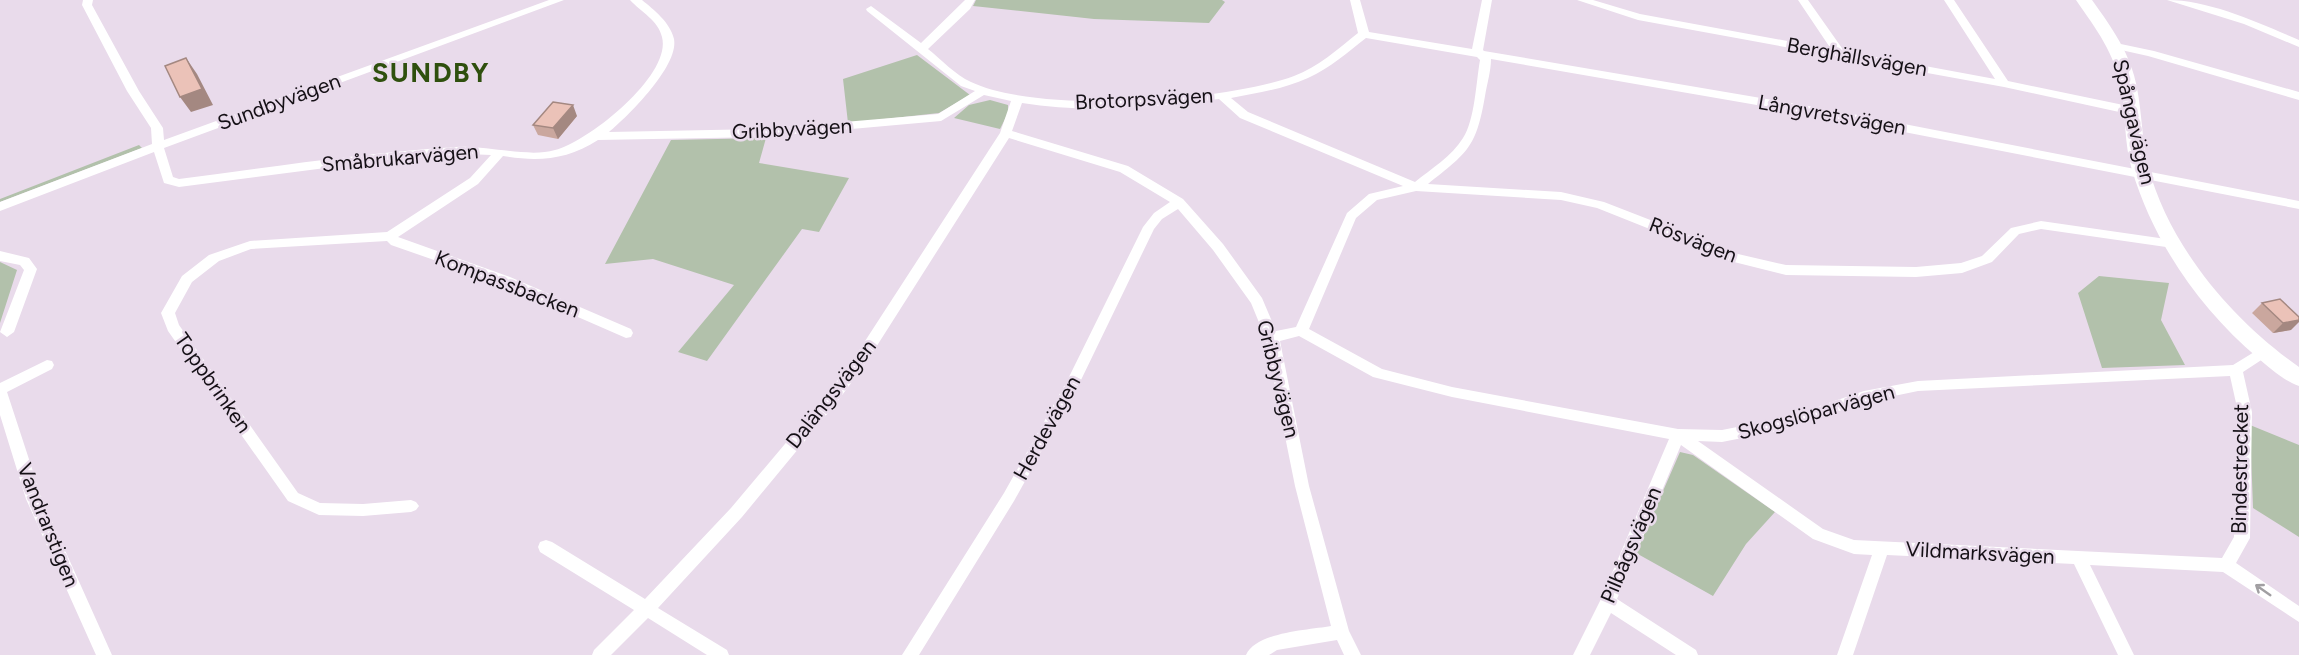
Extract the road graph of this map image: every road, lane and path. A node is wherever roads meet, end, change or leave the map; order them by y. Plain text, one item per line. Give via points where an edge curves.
1 (88, 0) edge
2 (559, 0) edge
3 (636, 0) edge
4 (970, 0) edge
5 (1355, 0) edge
6 (1487, 0) edge
7 (1582, 0) edge
8 (1803, 0) edge
9 (1949, 0) edge
10 (2084, 0) edge
11 (2172, 0) edge
12 (871, 9) dead end
13 (1364, 34) junction
14 (2299, 44) edge
15 (2116, 46) junction
16 (922, 48) junction
17 (1481, 54) junction
18 (1840, 54) junction
19 (2004, 84) junction
20 (980, 93) junction
21 (1221, 95) junction
22 (2299, 96) edge
23 (1017, 101) junction
24 (2133, 111) junction
25 (1006, 134) junction
26 (597, 136) junction
27 (158, 146) junction
28 (500, 152) junction
29 (2142, 174) junction
30 (1416, 187) junction
31 (1179, 202) junction
32 (2299, 205) edge
33 (0, 207) edge
34 (390, 236) junction
35 (2174, 243) junction
36 (0, 256) edge
37 (1301, 331) junction
38 (8, 332) dead end
39 (626, 333) dead end
40 (1272, 337) junction
41 (2264, 351) junction
42 (47, 365) dead end
43 (2236, 370) junction
44 (2299, 378) edge
45 (0, 390) edge
46 (1678, 435) junction
47 (411, 506) dead end
48 (546, 547) dead end
49 (1882, 548) junction
50 (2079, 558) junction
51 (2226, 565) junction
52 (1608, 602) junction
53 (647, 609) junction
54 (2299, 615) edge
55 (1341, 632) junction
56 (104, 655) edge
57 (600, 655) edge
58 (721, 655) edge
59 (910, 655) edge
60 (1254, 655) edge
61 (1353, 655) edge
62 (1581, 655) edge
63 (1690, 655) edge
64 (1845, 655) edge
65 (2126, 655) edge

1 - 27 street via 87,5 133,91 157,128
2 - 27 street, Sundbyvägen
3 - 26 street, Småbrukarvägen via 664,26 669,46 656,75 628,109
4 - 16 street
5 - 13 street
6 - 17 street via 1477,50
7 - 18 street, Berghällsvägen via 1638,17
8 - 18 street
9 - 19 street
10 - 15 street, Spångavägen
11 - 14 street via 2248,22
12 - 16 street
13 - 17 street, Långvretsvägen
13 - 21 street, Brotorpsvägen via 1298,79
15 - 22 street
15 - 24 street, Spångavägen
16 - 20 street
17 - 29 street, Långvretsvägen via 1832,114
17 - 30 street via 1486,60 1469,140
18 - 19 street, Berghällsvägen
19 - 24 street, Berghällsvägen
20 - 23 street, Brotorpsvägen
20 - 26 street, Gribbyvägen via 941,117 762,133
21 - 23 street, Brotorpsvägen via 1167,102
21 - 30 street, Rösvägen via 1244,115
23 - 25 street, Dalängsvägen
24 - 29 street, Spångavägen
25 - 31 street, Gribbyvägen via 1124,169
25 - 53 street, Dalängsvägen via 838,391 751,495
26 - 28 street, Småbrukarvägen via 553,155
27 - 28 street, Småbrukarvägen via 168,180 179,183 397,155
27 - 33 street, Sundbyvägen
28 - 34 street, Toppbrinken via 474,181
29 - 32 street, Långvretsvägen
29 - 35 street, Spångavägen
30 - 35 street, Rösvägen via 1561,196 1628,215 1735,258 1786,270 1916,272 1962,268 1987,259 2015,231 2041,225
30 - 37 street via 1373,197 1351,216
31 - 40 street, Gribbyvägen via 1257,301
31 - 59 street, Herdevägen via 1149,226 1074,380 1015,487
34 - 39 street, Kompassbacken via 395,242 505,280
34 - 47 street, Toppbrinken via 250,244 232,250 214,258 187,279 168,313 172,327 293,497 319,509
35 - 41 street, Spångavägen via 2201,288 2237,329
36 - 38 street via 24,261 32,269
37 - 40 street
37 - 46 street, Skogslöparvägen via 1378,373 1452,392
40 - 55 street, Gribbyvägen via 1302,486
41 - 43 street
41 - 44 street, Spångavägen
42 - 45 street
43 - 46 street, Skogslöparvägen via 1918,386 1864,397 1787,423 1722,436
43 - 51 street, Bindestrecket via 2245,412 2242,538
45 - 56 street, Vandrarstigen via 34,499
46 - 49 street, Vildmarksvägen via 1818,534 1854,547
46 - 52 street, Pilbågsvägen
48 - 53 street
49 - 50 street, Vildmarksvägen
49 - 64 street
50 - 51 street, Vildmarksvägen
50 - 65 street
54 -> 51 street
52 - 62 street, Pilbågsvägen
52 - 63 street
53 - 57 street, Dalängsvägen
53 - 58 street
55 - 60 street via 1274,643
55 - 61 street, Gribbyvägen

